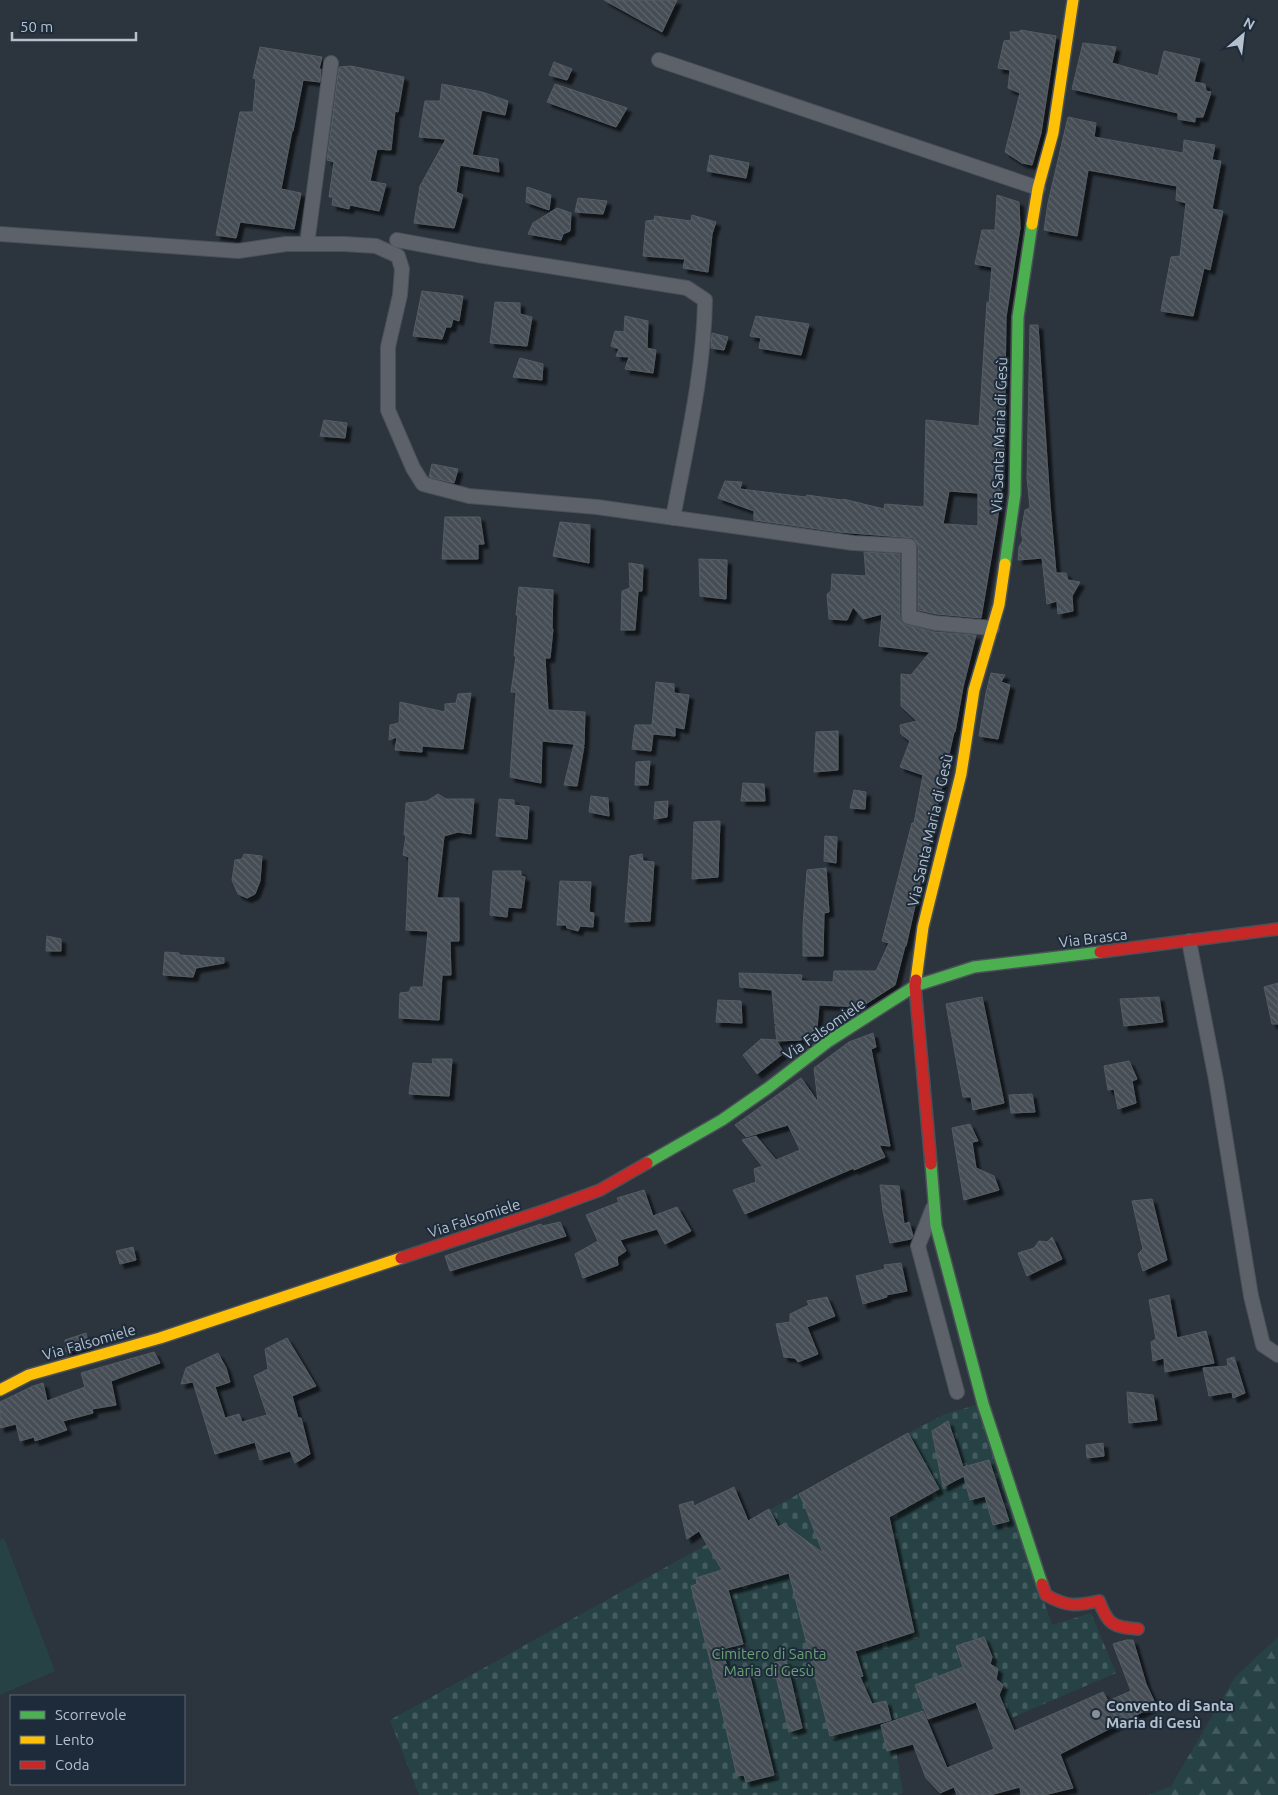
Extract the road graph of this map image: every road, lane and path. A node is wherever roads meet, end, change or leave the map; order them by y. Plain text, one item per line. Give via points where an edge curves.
1 (1073, 0) edge
2 (659, 60) dead end
3 (331, 63) dead end
4 (1038, 188) junction
5 (0, 234) edge
6 (397, 240) dead end
7 (307, 244) junction
8 (673, 518) junction
9 (992, 628) junction
10 (1278, 929) edge
11 (1190, 941) junction
12 (914, 986) junction
13 (934, 1205) junction
14 (1278, 1355) edge
15 (0, 1390) edge
16 (957, 1392) dead end
17 (1138, 1629) dead end

1 - 4 street, Via Santa Maria di Gesù via 1053,133
2 - 4 street
3 - 7 street
4 - 9 street, Via Santa Maria di Gesù via 1018,317 1014,494 999,605
5 - 7 street via 238,251
6 - 8 street via 688,288 705,300 696,389
7 - 8 street via 376,246 398,256 402,269 400,295 388,347 388,410 423,484 469,496 597,507
8 - 9 street via 853,543 909,546 909,617 935,623
9 - 12 street, Via Santa Maria di Gesù via 974,690 961,774 923,927
10 - 11 street, Via Brasca
11 - 12 street, Via Brasca via 974,967
11 - 14 street via 1251,1296 1263,1345
12 - 13 street, Via Santa Maria di Gesù
12 - 15 street, Via Falsomiele via 829,1041 722,1120 600,1190 160,1338 29,1375
13 - 16 street via 918,1246
13 - 17 street, Via Santa Maria di Gesù via 936,1226 983,1404 1046,1595 1061,1604 1076,1607 1099,1601 1114,1627

